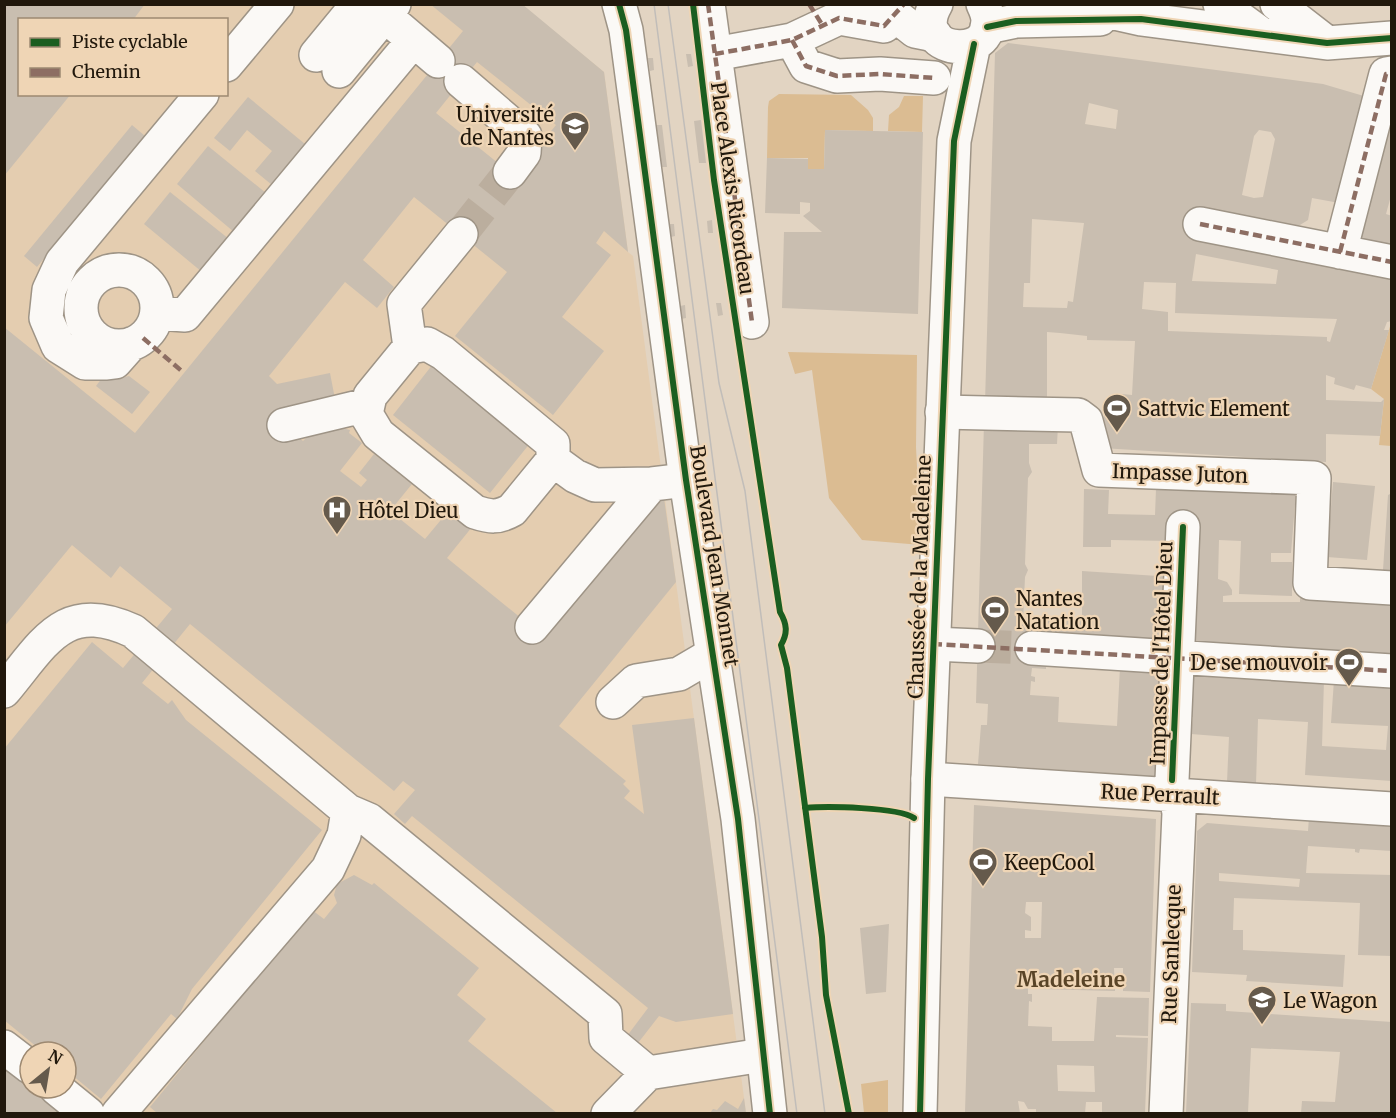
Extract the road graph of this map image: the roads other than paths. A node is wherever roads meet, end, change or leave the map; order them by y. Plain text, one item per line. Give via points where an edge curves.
1 (277, 4) edge
2 (619, 4) edge
3 (708, 4) edge
4 (1074, 4) edge
5 (1220, 4) edge
6 (1277, 4) edge
7 (377, 8) edge
8 (816, 15) edge
9 (883, 15) edge
10 (1141, 19) junction
11 (981, 25) edge
12 (938, 27) edge
13 (1264, 36) junction
14 (1392, 38) edge
15 (792, 40) junction
16 (1327, 43) junction
17 (715, 54) junction
18 (437, 61) junction
19 (228, 63) edge
20 (327, 63) dead end
21 (1392, 73) edge
22 (934, 78) dead end
23 (200, 96) edge
24 (954, 141) junction
25 (510, 172) tunnel mouth
26 (1200, 224) dead end
27 (461, 234) tunnel mouth
28 (1340, 252) junction
29 (1392, 262) edge
30 (157, 313) junction
31 (752, 322) dead end
32 (131, 344) junction
33 (410, 347) junction
34 (367, 405) junction
35 (942, 412) junction
36 (284, 425) dead end
37 (553, 460) junction
38 (686, 480) junction
39 (652, 484) junction
40 (1183, 527) dead end
41 (1392, 588) edge
42 (532, 627) dead end
43 (933, 644) junction
44 (978, 646) tunnel mouth
45 (1032, 648) tunnel mouth
46 (713, 654) junction
47 (1179, 658) junction
48 (1392, 671) edge
49 (4, 691) edge
50 (613, 702) dead end
51 (928, 779) junction
52 (1174, 788) junction
53 (1392, 809) edge
54 (348, 811) junction
55 (4, 1047) edge
56 (762, 1055) junction
57 (18, 1058) edge
58 (648, 1072) junction
59 (71, 1100) edge
60 (126, 1111) edge
61 (88, 1113) edge
62 (608, 1113) edge
63 (770, 1113) edge
64 (920, 1113) edge
65 (1166, 1113) edge

1 - 19 street
2 - 38 street, Boulevard Jean Monnet
3 - 17 street, Place Alexis Ricordeau
4 - 10 street
5 - 13 street
6 - 16 street
7 - 18 street
7 - 20 street
8 - 9 street, Place Alexis Ricordeau
8 - 15 street, Place Alexis Ricordeau
9 - 12 street via 915,31
10 - 11 street
10 - 13 street
11 - 12 street via 957,49
11 - 24 street, Chaussée de la Madeleine
12 - 24 street, Chaussée de la Madeleine
13 - 16 street
14 - 16 street
15 - 17 street, Place Alexis Ricordeau
15 - 22 street via 806,66 837,76
17 - 31 street, Place Alexis Ricordeau
18 - 25 street via 525,136 524,153
18 - 30 street via 185,315
21 - 28 street via 1386,74
23 - 32 street via 62,262 49,290 46,318 58,346 85,363 107,363 115,362
24 - 35 street, Chaussée de la Madeleine
26 - 28 street
27 - 33 street via 404,304
28 - 29 street
30 - 32 street via 152,328
30 - 32 street via 152,287 129,271 109,271 87,288 82,300 83,319 89,331 103,342 116,346
33 - 34 street
33 - 37 street via 427,344 443,353 547,437 553,444
34 - 36 street
34 - 37 street via 366,414 378,434 485,516 512,510
35 - 41 street, Impasse Juton via 1078,415 1086,422 1099,470 1314,478 1310,583
35 - 43 street, Chaussée de la Madeleine
37 - 39 street via 595,485
38 - 39 street
38 - 46 street, Boulevard Jean Monnet
39 - 42 street
40 - 47 street, Impasse de l'Hôtel Dieu
43 - 44 street
43 - 51 street, Chaussée de la Madeleine
45 - 47 street
46 - 50 street via 678,674 636,681
46 - 56 street, Boulevard Jean Monnet via 738,819
47 - 48 street
47 - 52 street, Impasse de l'Hôtel Dieu
49 - 54 street via 61,628 86,618 110,620 133,631
51 - 52 street, Rue Perrault
51 - 64 street, Chaussée de la Madeleine
52 - 53 street, Rue Perrault
52 - 65 street, Rue Sanlecque via 1179,813
54 - 58 street via 369,820 605,1014 606,1038
54 - 60 street via 344,835 328,869
55 - 57 street
56 - 58 street
56 - 63 street, Boulevard Jean Monnet
58 - 62 street
59 - 61 street

